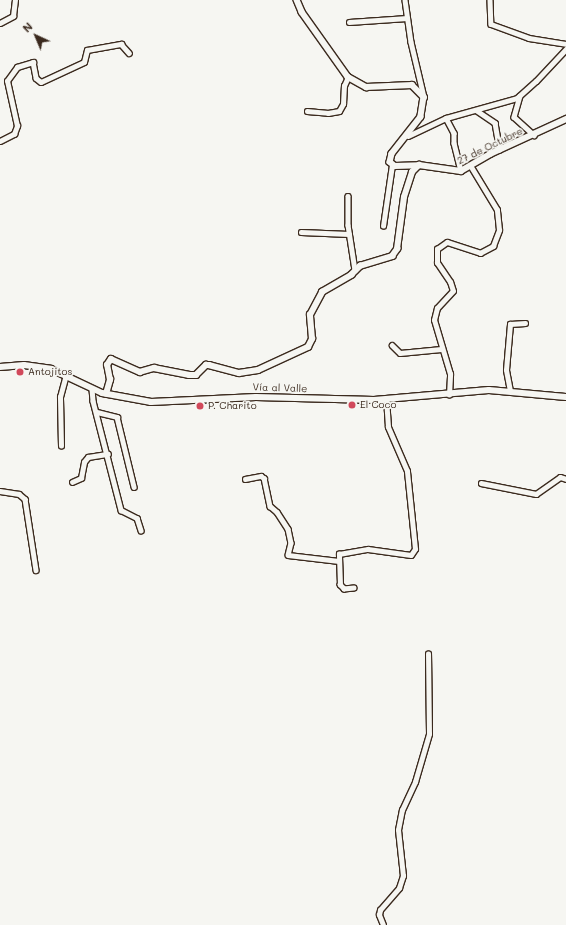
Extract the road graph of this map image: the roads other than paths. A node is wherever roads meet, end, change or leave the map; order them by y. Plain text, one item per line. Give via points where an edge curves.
1 (15, 0) edge
2 (297, 0) edge
3 (404, 0) edge
4 (490, 0) edge
5 (407, 18) junction
6 (349, 22) dead end
7 (0, 23) edge
8 (566, 44) edge
9 (566, 49) edge
10 (129, 53) dead end
11 (348, 77) junction
12 (520, 96) junction
13 (424, 97) junction
14 (476, 110) junction
15 (307, 111) dead end
16 (446, 118) junction
17 (566, 119) edge
18 (534, 135) junction
19 (402, 140) junction
20 (0, 141) edge
21 (500, 150) junction
22 (392, 165) junction
23 (419, 165) junction
24 (471, 167) junction
25 (461, 171) junction
26 (348, 196) dead end
27 (383, 226) dead end
28 (301, 232) dead end
29 (349, 234) junction
30 (355, 270) junction
31 (525, 323) dead end
32 (392, 345) dead end
33 (441, 349) junction
34 (0, 367) edge
35 (66, 375) junction
36 (92, 389) junction
37 (510, 391) junction
38 (106, 394) junction
39 (448, 395) junction
40 (566, 397) edge
41 (386, 399) junction
42 (97, 412) junction
43 (62, 446) dead end
44 (108, 454) junction
45 (245, 479) dead end
46 (566, 479) edge
47 (72, 482) dead end
48 (481, 483) dead end
49 (134, 486) dead end
50 (0, 492) edge
51 (141, 530) dead end
52 (339, 561) junction
53 (36, 570) dead end
54 (354, 588) dead end
55 (428, 654) dead end
56 (383, 925) edge

1 - 7 street via 13,16
2 - 11 street via 302,12
3 - 5 street
4 - 8 street via 491,24 529,38
5 - 6 street
5 - 13 street
9 - 12 street
10 - 20 street via 121,44 87,50 84,62 41,82 36,78 32,62 17,67 7,81 17,126 14,134
11 - 13 street via 366,87 412,85
11 - 15 street via 344,86 343,104 339,110 328,113
12 - 14 street
12 - 18 street via 514,117
13 - 19 street via 421,117
14 - 16 street
14 - 21 street via 495,123
16 - 19 street
16 - 25 street via 454,133
17 - 18 street, 27 de Octubre
18 - 21 street, 27 de Octubre
19 - 22 street via 392,154
21 - 24 street, 27 de Octubre
22 - 23 street, 27 de Octubre
22 - 27 street
23 - 25 street, 27 de Octubre
23 - 30 street via 412,172 404,197 397,249 392,256
24 - 25 street, 27 de Octubre
24 - 33 street via 496,210 499,230 492,246 480,253 447,242 437,249 437,263 450,282 452,291 435,313 435,330
26 - 29 street
28 - 29 street
29 - 30 street
30 - 38 street via 322,292 310,315 311,344 290,357 247,372 229,372 206,365 200,373 189,375 154,368 133,371 116,359 111,359 107,365 110,376
31 - 37 street via 510,324 506,370
32 - 33 street via 400,353
33 - 39 street via 450,374
34 - 35 main road, Vía al Valle via 34,366
35 - 36 main road, Vía al Valle
35 - 43 street via 60,397
36 - 38 main road, Vía al Valle
36 - 42 street
37 - 39 main road, Vía al Valle via 476,391
37 - 40 main road, Vía al Valle
38 - 41 main road, Vía al Valle via 151,402 224,397
39 - 41 main road, Vía al Valle
41 - 52 street via 388,427 407,471 411,492 414,552 411,555 354,550 339,554
42 - 44 street
42 - 49 street via 116,417
44 - 47 street via 91,456 85,460 81,478
44 - 51 street via 121,510 138,518
45 - 52 street via 261,476 264,478 270,506 288,529 291,543 288,555
46 - 48 street via 560,476 536,494
50 - 53 street via 19,494 25,499
52 - 54 street via 340,585 344,589
55 - 56 street via 429,734 415,782 400,815 398,830 403,876 399,888 380,910

